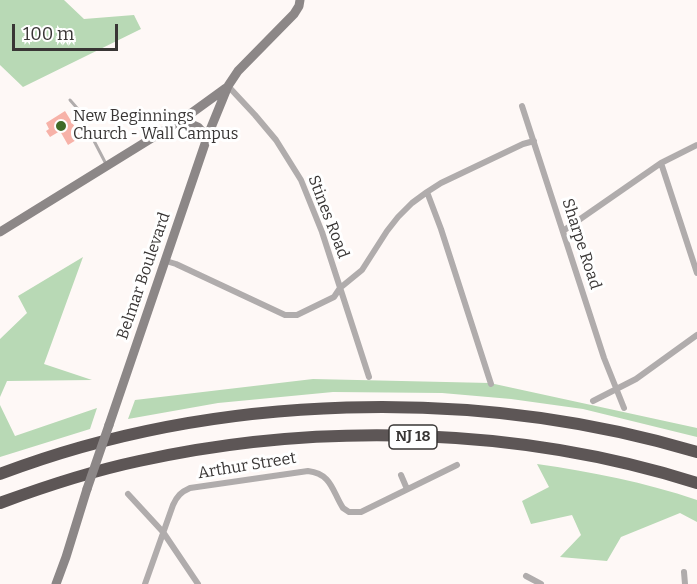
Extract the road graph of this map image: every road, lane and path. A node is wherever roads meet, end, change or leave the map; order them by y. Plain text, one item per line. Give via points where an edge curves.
1 (302, 2) edge
2 (228, 86) junction
3 (70, 100) dead end
4 (522, 106) dead end
5 (182, 120) junction
6 (207, 137) junction
7 (534, 141) junction
8 (697, 145) edge
9 (661, 163) junction
10 (107, 166) junction
11 (427, 192) junction
12 (562, 231) junction
13 (0, 232) edge
14 (166, 261) junction
15 (697, 273) edge
16 (340, 288) junction
17 (697, 335) edge
18 (369, 376) dead end
19 (491, 384) dead end
20 (616, 390) junction
21 (593, 401) dead end
22 (624, 408) dead end
23 (697, 452) edge
24 (457, 465) dead end
25 (0, 474) edge
26 (401, 475) dead end
27 (697, 483) edge
28 (407, 489) junction
29 (128, 495) dead end
30 (0, 503) edge
31 (163, 532) junction
32 (684, 572) dead end
33 (526, 576) dead end
34 (56, 584) edge
35 (145, 584) edge
36 (198, 584) edge
37 (541, 584) edge
38 (685, 584) edge

1 - 2 main road, Belmar Boulevard
2 - 5 main road
2 - 6 main road, Belmar Boulevard
2 - 16 street, Stines Road via 276,140 301,180
3 - 10 lane
4 - 7 street, Sharpe Road
5 - 6 main road via 198,127
5 - 10 main road
6 - 14 main road, Belmar Boulevard
7 - 11 street
7 - 12 street, Sharpe Road
8 - 9 street
9 - 12 street
9 - 15 street
10 - 13 main road
11 - 16 street via 398,217 358,274
11 - 19 street
12 - 20 street, Sharpe Road
14 - 16 street via 289,316 334,297
14 - 34 main road, Belmar Boulevard, bridge
16 - 18 street, Stines Road
17 - 20 street
20 - 21 street
20 - 22 street, Sharpe Road
23 - 25 highway, NJ 18 via 612,430 522,415 355,407 200,421 112,439
24 - 28 street, Arthur Street
26 - 28 street
27 - 30 highway, NJ 18 via 604,459 511,443 326,436 228,445 138,461 68,479
28 - 31 street, Arthur Street via 355,513 343,508 328,480 314,472 190,489 177,497
29 - 31 street
31 - 35 street, Arthur Street
31 - 36 street
32 - 38 street
33 - 37 street

